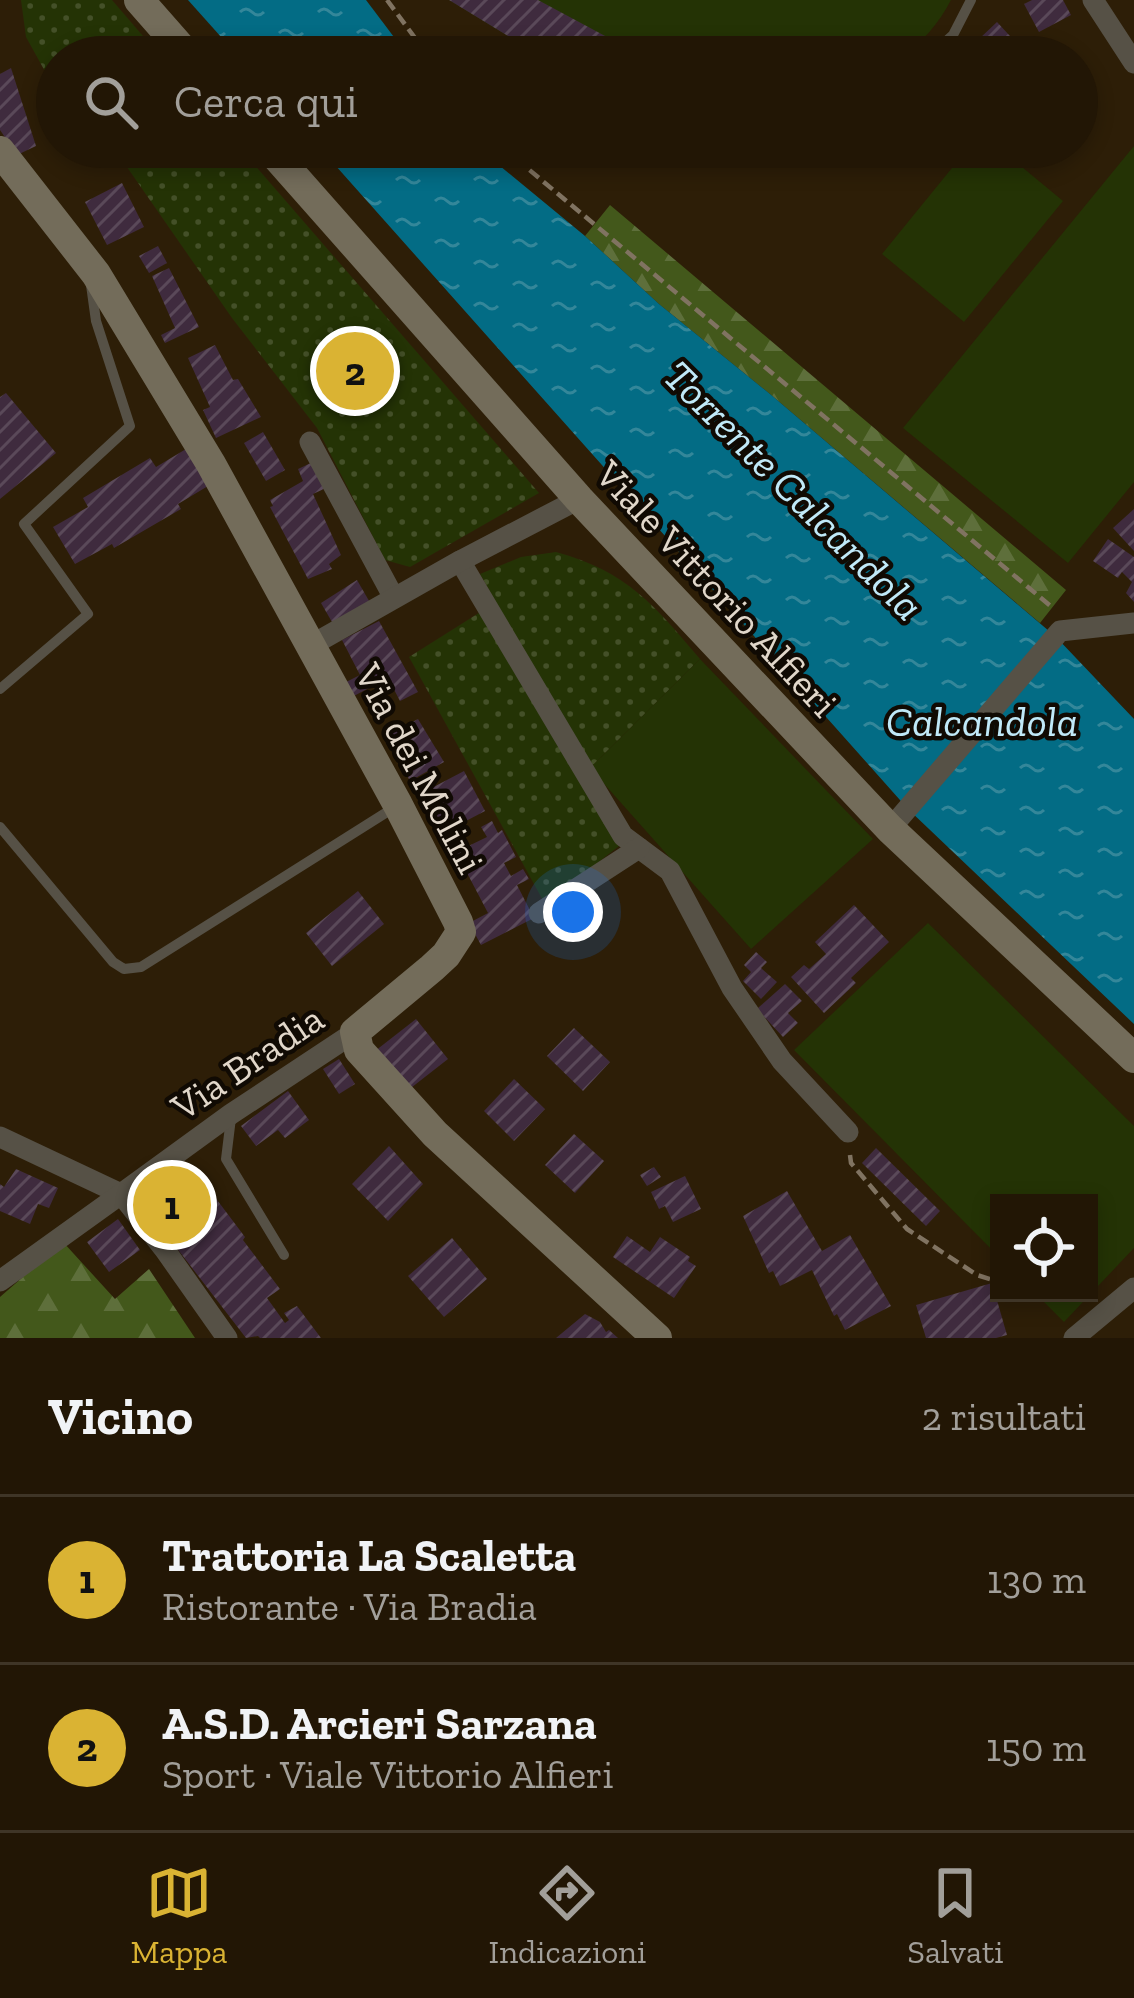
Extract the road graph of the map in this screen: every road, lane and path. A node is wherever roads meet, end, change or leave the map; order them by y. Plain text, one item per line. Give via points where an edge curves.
1 (139, 0) edge
2 (387, 0) edge
3 (971, 0) edge
4 (1093, 0) edge
5 (171, 36) edge
6 (413, 36) edge
7 (952, 36) edge
8 (1134, 64) edge
9 (0, 151) edge
10 (287, 168) edge
11 (527, 168) edge
12 (88, 264) junction
13 (310, 442) dead end
14 (579, 499) junction
15 (460, 561) junction
16 (394, 598) junction
17 (1134, 623) edge
18 (1060, 631) junction
19 (310, 646) junction
20 (0, 689) edge
21 (398, 805) junction
22 (0, 827) edge
23 (890, 830) junction
24 (639, 848) junction
25 (539, 913) dead end
26 (355, 1032) junction
27 (1134, 1058) edge
28 (231, 1114) junction
29 (848, 1132) joint
30 (0, 1137) edge
31 (121, 1194) junction
32 (284, 1255) dead end
33 (990, 1279) edge
34 (0, 1281) edge
35 (1132, 1294) edge
36 (227, 1338) edge
37 (657, 1338) edge
38 (1074, 1338) edge

1 - 5 street
2 - 6 path
3 - 7 lane
4 - 8 street
9 - 12 street, Via dei Molini
10 - 14 street, Viale Vittorio Alfieri
11 - 18 path via 1065,618
12 - 19 street, Via dei Molini via 212,464
12 - 20 lane via 96,321 130,426 24,524 88,614
13 - 16 street
14 - 15 street
14 - 23 street, Viale Vittorio Alfieri
15 - 16 street
15 - 24 street via 623,836
16 - 19 street
17 - 18 street
18 - 23 street
19 - 21 street, Via dei Molini
21 - 22 lane via 141,967 124,969
21 - 26 street, Via dei Molini via 461,932 446,955
23 - 27 street, Viale Vittorio Alfieri
24 - 25 street
24 - 29 street via 670,871 732,988 782,1061
26 - 28 street, Via Bradia
26 - 37 street via 359,1050 435,1134
28 - 31 street, Via Bradia
28 - 32 lane via 226,1159
29 - 33 path via 851,1163 908,1229
30 - 31 street
31 - 34 street, Via Bradia
31 - 36 street
35 - 38 street

